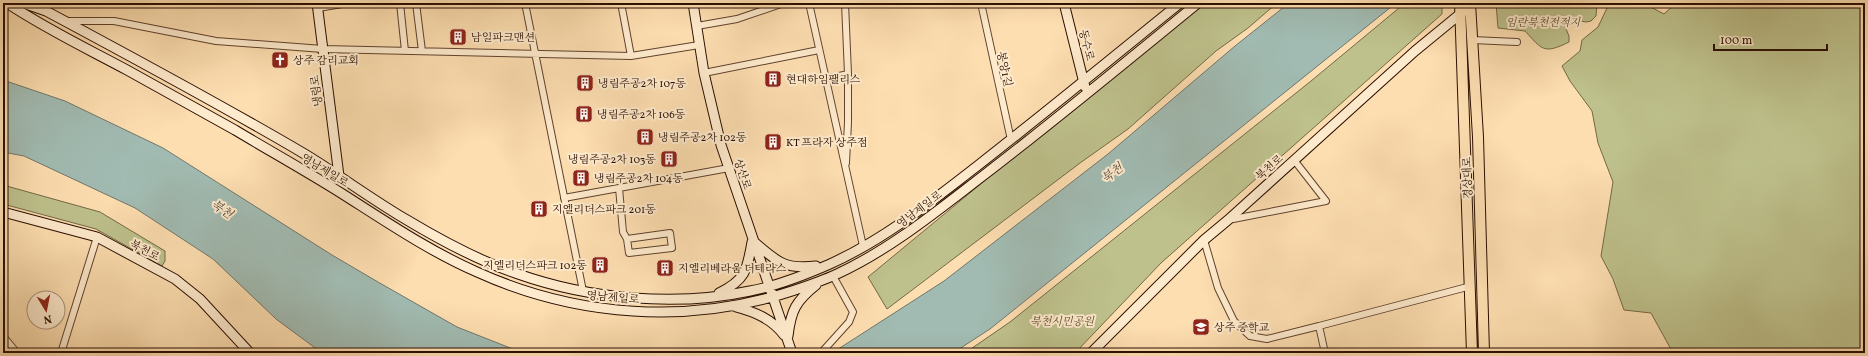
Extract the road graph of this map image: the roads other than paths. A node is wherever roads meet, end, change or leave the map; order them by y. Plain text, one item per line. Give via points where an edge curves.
1 (7, 3) edge
2 (23, 3) edge
3 (348, 3) edge
4 (400, 3) edge
5 (416, 3) edge
6 (524, 3) edge
7 (621, 3) edge
8 (693, 3) edge
9 (784, 3) edge
10 (809, 3) edge
11 (845, 3) edge
12 (980, 3) edge
13 (1064, 3) edge
14 (1180, 3) edge
15 (1198, 3) edge
16 (317, 5) edge
17 (1465, 6) edge
18 (63, 21) junction
19 (697, 26) junction
20 (1472, 40) junction
21 (1516, 42) dead end
22 (699, 45) junction
23 (323, 49) junction
24 (819, 50) junction
25 (405, 51) junction
26 (422, 51) junction
27 (535, 54) junction
28 (631, 56) junction
29 (704, 73) junction
30 (848, 74) junction
31 (826, 79) junction
32 (1084, 81) junction
33 (1088, 94) junction
34 (1011, 140) junction
35 (1294, 160) junction
36 (729, 168) junction
37 (846, 171) junction
38 (338, 176) junction
39 (619, 188) junction
40 (564, 198) junction
41 (3, 212) edge
42 (1228, 220) junction
43 (97, 237) junction
44 (627, 239) junction
45 (1204, 240) junction
46 (752, 241) junction
47 (862, 246) junction
48 (829, 264) junction
49 (833, 276) junction
50 (820, 281) junction
51 (770, 286) junction
52 (1471, 286) junction
53 (583, 292) junction
54 (710, 297) junction
55 (774, 297) junction
56 (734, 307) junction
57 (1319, 326) junction
58 (3, 336) edge
59 (790, 347) edge
60 (17, 353) edge
61 (61, 353) edge
62 (250, 353) edge
63 (821, 353) edge
64 (1091, 353) edge
65 (1325, 353) edge
66 (1472, 353) edge
67 (1484, 353) edge

1 - 56 street, 영남제일로 via 40,24 208,115 405,234 476,272 518,289 580,306 675,312
2 - 18 street, 영남제일로
3 - 16 street
4 - 25 street
5 - 26 street
6 - 27 street
7 - 28 street
8 - 19 street, 상산로
9 - 19 street via 737,19
10 - 24 street
11 - 30 street
12 - 34 street, 봉양1길
13 - 32 street, 동수로
14 - 32 street, 영남제일로
15 - 33 street, 영남제일로
16 - 23 street, 냉림로
17 - 20 main road, 경상대로
17 - 35 street, 북천로
17 - 52 main road, 경상대로
18 - 23 street via 114,22 216,41
18 - 38 street, 영남제일로 via 183,84 306,154
19 - 22 street, 상산로
20 - 21 street
20 - 67 main road, 경상대로
22 - 28 street
22 - 29 street, 상산로
23 - 25 street
23 - 38 street, 냉림로
24 - 29 street
24 - 31 street
25 - 26 street
26 - 27 street
27 - 28 street
27 - 40 street
29 - 36 street, 상산로 via 712,116
30 - 31 street
30 - 37 street
31 - 37 street
32 - 33 street, 동수로
32 - 34 street, 영남제일로
33 - 49 street, 영남제일로 via 911,231 864,261
34 - 47 street, 영남제일로 via 903,221
35 - 42 street, 북천로
35 - 42 street via 1326,201
36 - 39 street
36 - 46 street, 상산로
37 - 47 street
38 - 53 street, 영남제일로 via 405,219 477,258 517,274
39 - 40 street
39 - 44 street via 623,232
40 - 53 street
41 - 43 street, 북천로
42 - 45 street, 북천로
43 - 61 street
43 - 62 street, 북천로 via 175,279 200,299
44 - 44 street via 670,233 672,248 629,254
45 - 57 street via 1218,288 1234,321 1250,336 1267,339
45 - 64 street, 북천로
46 - 48 street via 774,259 792,267
46 - 51 street, 상산로
46 - 54 street via 748,268 731,287
47 - 48 street, 영남제일로
48 - 51 street, 영남제일로
49 - 50 street, 영남제일로
49 - 63 street via 853,312 849,322
50 - 55 street, 영남제일로
50 - 59 street via 801,297 794,307
51 - 54 street, 영남제일로
51 - 55 street, 상산로
52 - 57 street
52 - 66 main road, 경상대로
53 - 54 street, 영남제일로 via 619,296
55 - 56 street, 영남제일로
55 - 59 street, 상산로
56 - 59 street via 763,317 778,328
57 - 65 street
58 - 60 street

